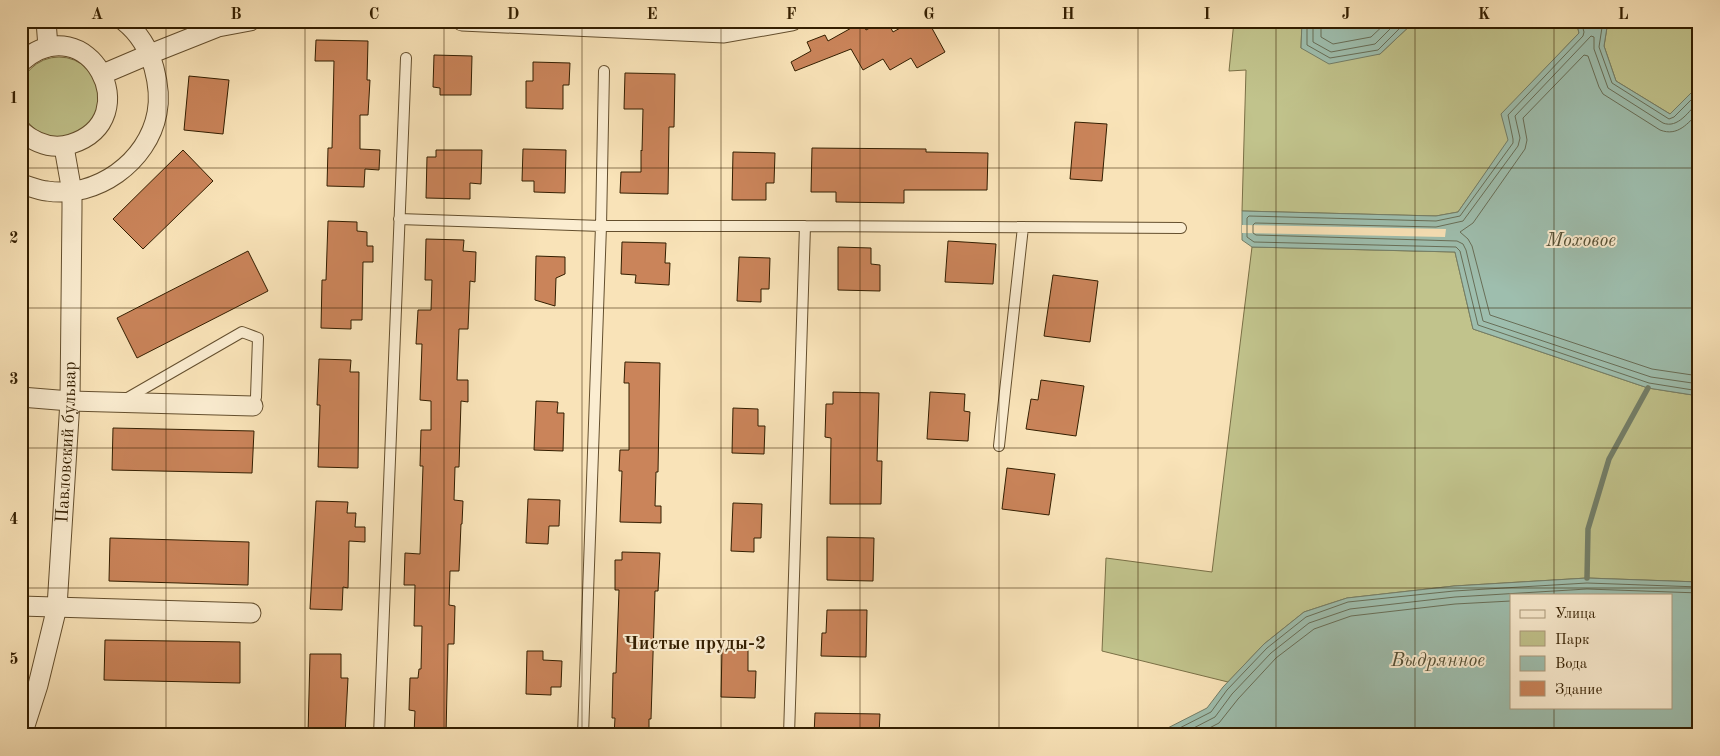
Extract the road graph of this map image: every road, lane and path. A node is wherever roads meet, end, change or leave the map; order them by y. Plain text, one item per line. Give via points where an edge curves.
1 (46, 21) edge
2 (124, 21) edge
3 (250, 21) edge
4 (462, 21) edge
5 (792, 21) edge
6 (660, 26) edge
7 (48, 47) junction
8 (150, 54) junction
9 (406, 58) dead end
10 (21, 62) edge
11 (604, 71) dead end
12 (103, 74) junction
13 (21, 131) edge
14 (64, 147) junction
15 (21, 184) edge
16 (72, 192) junction
17 (400, 219) junction
18 (601, 226) junction
19 (806, 226) junction
20 (1023, 227) junction
21 (1181, 228) dead end
22 (21, 397) edge
23 (70, 401) junction
24 (118, 402) junction
25 (253, 406) joint
26 (999, 446) dead end
27 (21, 606) edge
28 (57, 607) junction
29 (251, 613) dead end
30 (22, 735) edge
31 (379, 735) edge
32 (583, 735) edge
33 (789, 735) edge

1 - 7 street
2 - 8 street
3 - 8 street via 218,27
4 - 6 street
5 - 6 street via 724,33
7 - 10 street via 32,53
7 - 12 street via 65,47 80,52 94,61
8 - 12 street
8 - 16 street via 158,83 157,114 146,142 127,166 102,183
9 - 17 lane
11 - 18 lane
12 - 14 street via 108,93 106,112 97,128 82,141
13 - 14 street via 47,146
14 - 16 street, Павловский бульвар
15 - 16 street via 47,191
16 - 23 street, Павловский бульвар
17 - 18 lane
17 - 31 lane
18 - 19 lane
18 - 32 lane
19 - 20 lane
19 - 33 lane
20 - 21 lane
20 - 26 lane
22 - 23 street
23 - 24 street
23 - 28 street, Павловский бульвар
24 - 25 street
24 - 25 lane via 242,332 258,338
27 - 28 street
28 - 29 street
28 - 30 street, Павловский бульвар

